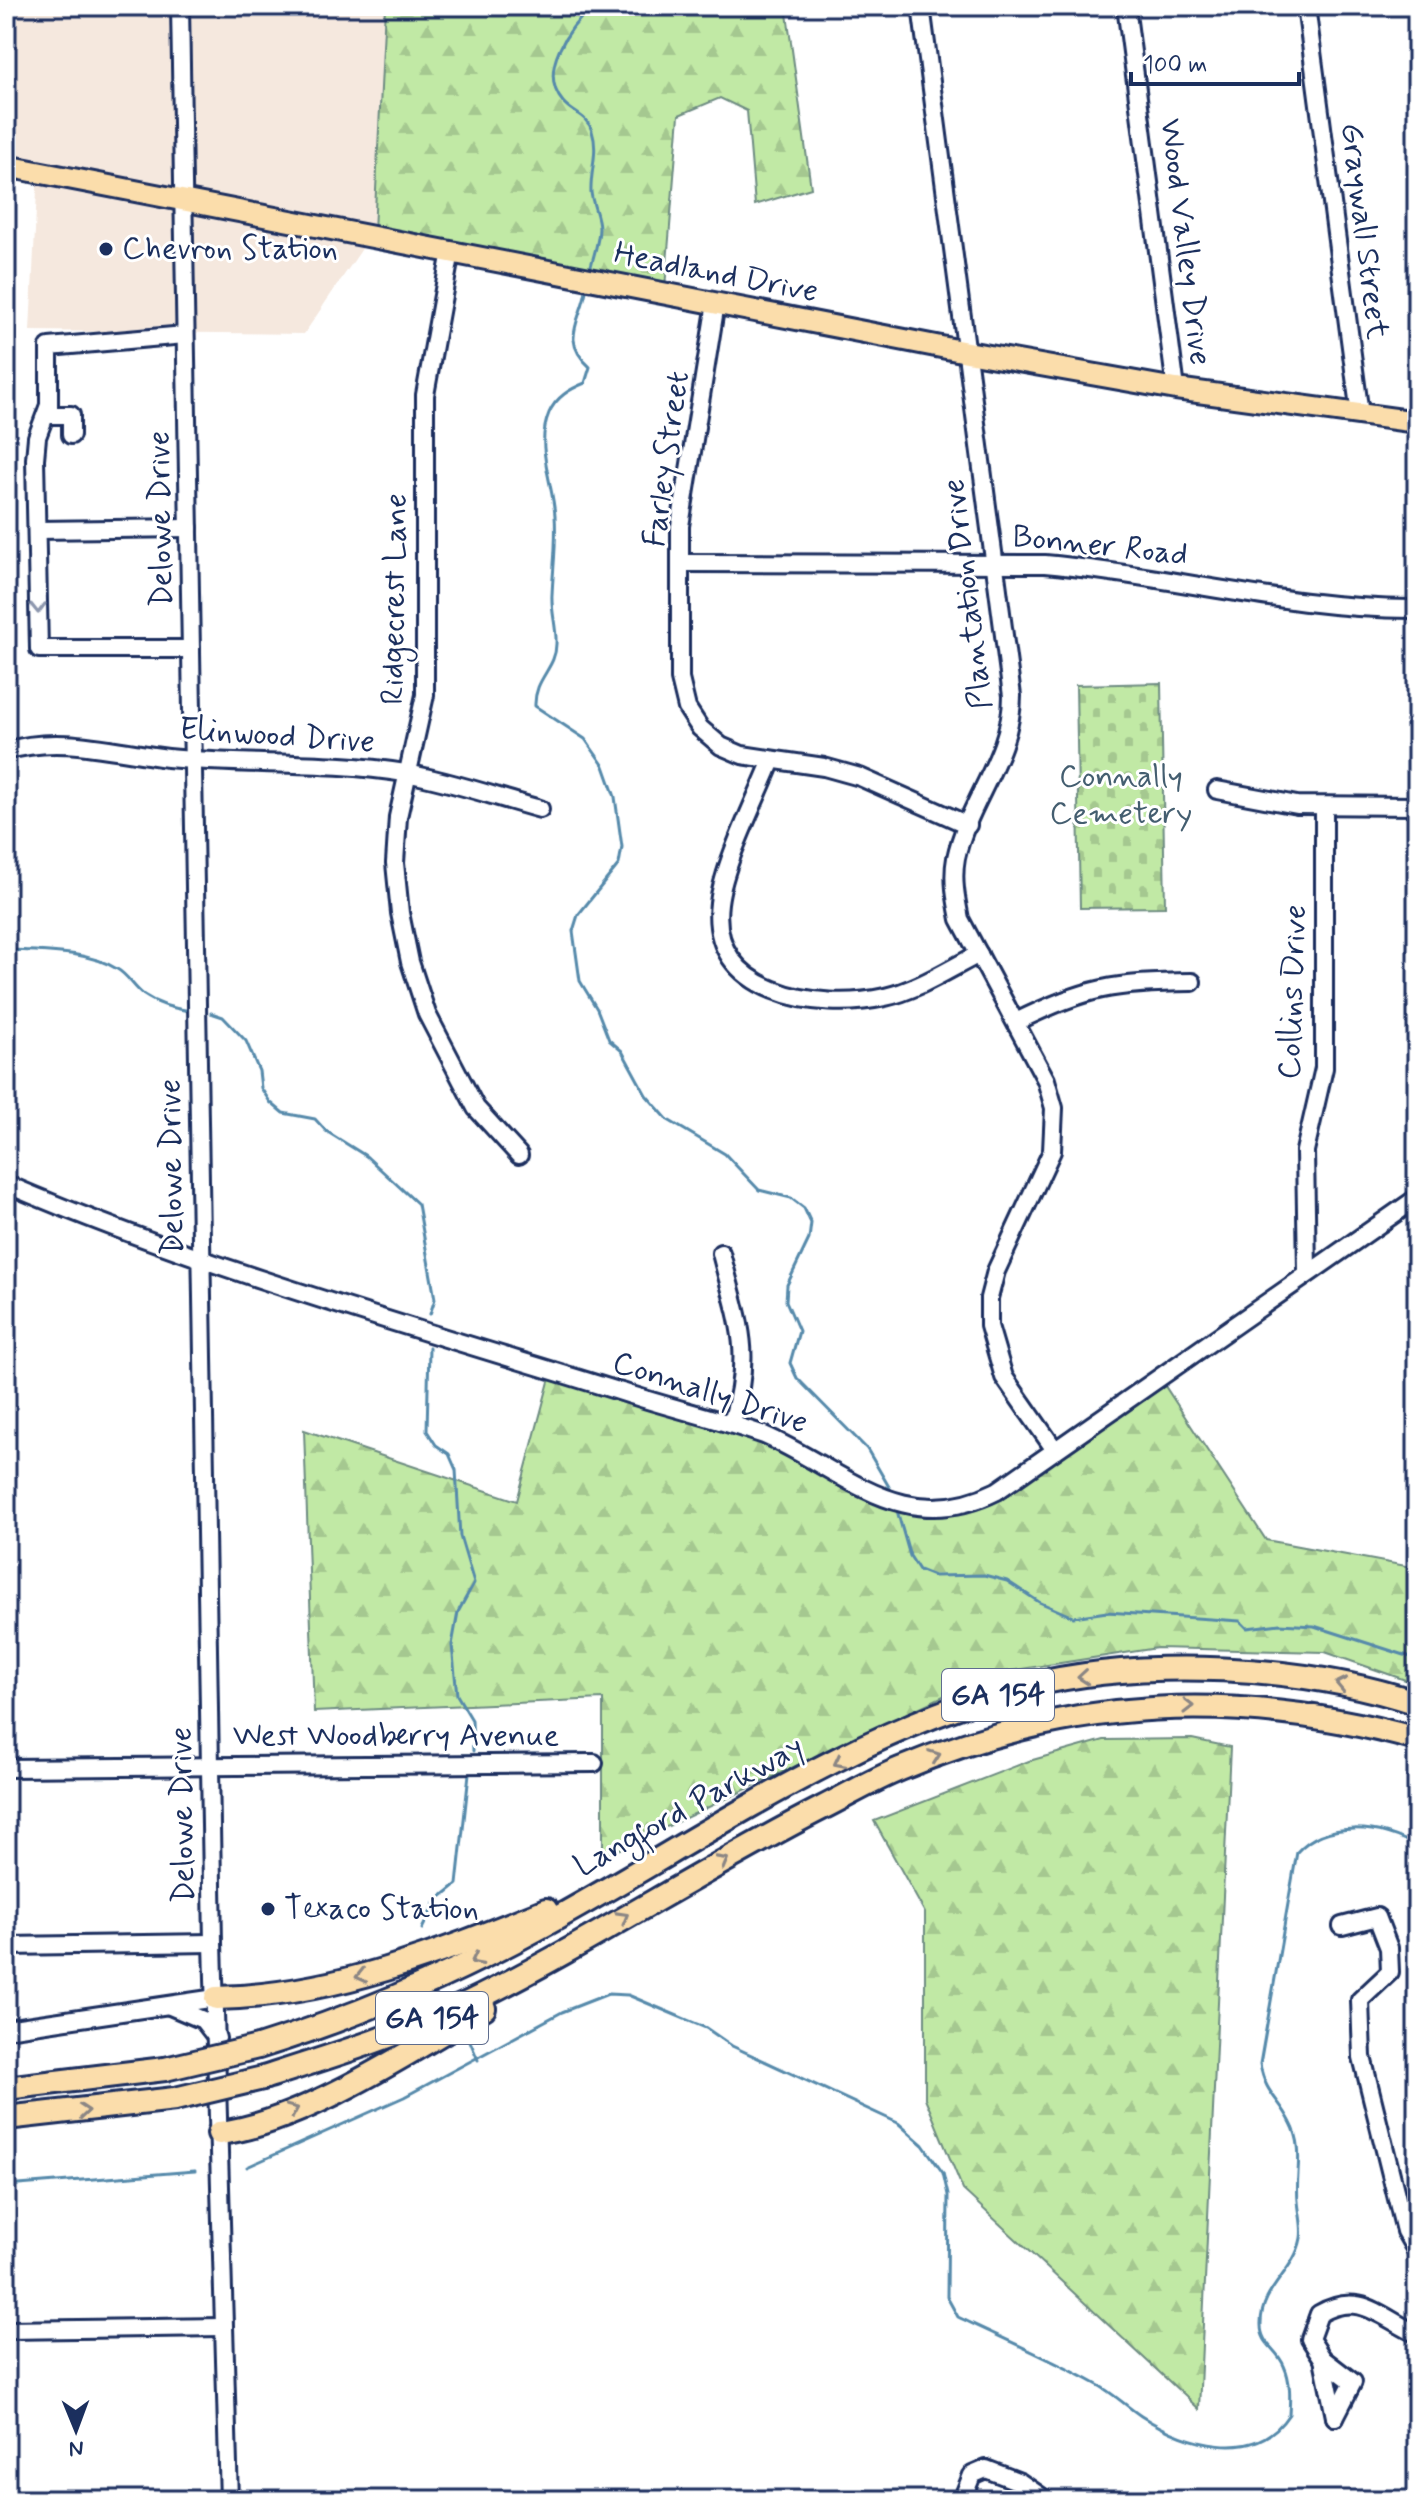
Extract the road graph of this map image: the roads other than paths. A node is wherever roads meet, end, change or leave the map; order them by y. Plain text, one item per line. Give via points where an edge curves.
1 (180, 6) edge
2 (921, 6) edge
3 (1126, 6) edge
4 (1306, 6) edge
5 (6, 166) edge
6 (183, 200) junction
7 (451, 251) junction
8 (716, 303) junction
9 (185, 335) junction
10 (967, 352) junction
11 (1176, 389) junction
12 (49, 405) junction
13 (1360, 415) junction
14 (1417, 422) edge
15 (71, 435) dead end
16 (189, 528) junction
17 (37, 530) junction
18 (994, 562) junction
19 (680, 563) junction
20 (1417, 609) edge
21 (191, 649) junction
22 (6, 751) edge
23 (193, 760) junction
24 (772, 760) junction
25 (406, 773) junction
26 (1217, 790) dead end
27 (1417, 806) edge
28 (1324, 807) junction
29 (540, 809) dead end
30 (968, 825) junction
31 (979, 954) junction
32 (1192, 982) dead end
33 (1016, 1022) junction
34 (519, 1155) dead end
35 (6, 1184) edge
36 (1417, 1198) edge
37 (721, 1253) dead end
38 (202, 1257) junction
39 (1307, 1272) junction
40 (732, 1423) junction
41 (1055, 1450) junction
42 (1417, 1703) edge
43 (1417, 1739) edge
44 (594, 1763) dead end
45 (210, 1764) junction
46 (6, 1768) edge
47 (618, 1882) junction
48 (1342, 1926) dead end
49 (592, 1936) junction
50 (213, 1943) junction
51 (6, 1946) edge
52 (216, 1998) junction
53 (168, 2005) junction
54 (6, 2029) edge
55 (217, 2038) junction
56 (6, 2088) edge
57 (6, 2118) edge
58 (219, 2133) junction
59 (1417, 2252) edge
60 (223, 2327) junction
61 (6, 2330) edge
62 (1417, 2334) edge
63 (1323, 2359) dead end
64 (229, 2500) edge
65 (962, 2500) edge
66 (1046, 2500) edge

1 - 6 street, Delowe Drive
2 - 10 street, Plantation Drive
3 - 11 street, Wood Valley Drive
4 - 13 street, Graywall Street
5 - 6 main road, Headland Drive
6 - 7 main road, Headland Drive
6 - 9 street, Delowe Drive
7 - 8 main road, Headland Drive
7 - 25 street, Ridgecrest Lane via 425,395 425,695
8 - 10 main road, Headland Drive
8 - 19 street, Farley Street via 683,495
9 - 12 street via 49,347
9 - 16 street, Delowe Drive
10 - 11 main road, Headland Drive
10 - 18 street, Plantation Drive
11 - 13 main road, Headland Drive
12 - 15 street via 49,415 71,415
12 - 17 street via 37,437
13 - 14 main road, Headland Drive
16 - 17 street
16 - 21 street, Delowe Drive
17 -> 21 street via 39,649
18 - 19 street, Bonner Road
18 - 20 street, Bonner Road via 1095,568 1345,607
18 - 30 street, Plantation Drive via 1012,718
19 - 24 street, Farley Street via 682,694 700,728 721,746
21 - 23 street, Delowe Drive
22 - 23 street, Elinwood Drive via 83,745
23 - 25 street, Elinwood Drive
23 - 38 street, Delowe Drive
24 - 30 street, Farley Street via 860,777
24 - 31 street via 719,903 723,942 745,975 784,996 863,1001 912,989
25 - 29 street, Elinwood Drive
25 - 34 street, Ridgecrest Lane via 395,863 410,962 453,1069 476,1108
26 - 28 street
27 - 28 street
28 - 39 street, Collins Drive via 1324,1068 1305,1151
30 - 31 street, Plantation Drive via 956,857 954,890 960,919
31 - 33 street, Plantation Drive
32 - 33 street via 1096,988
33 - 41 street, Plantation Drive via 1046,1080 1055,1134 1047,1166 996,1271 989,1326 1004,1377
35 - 38 street, Connally Drive
36 - 39 street, Connally Drive
37 - 40 street via 745,1357
38 - 40 street, Connally Drive
38 - 45 street, Delowe Drive
39 - 41 street, Connally Drive
40 - 41 street, Connally Drive via 807,1454 879,1498 912,1507 980,1499
42 -> 47 highway, Langford Parkway / GA 154 via 1307,1677 1195,1668 1028,1686 877,1742
49 -> 43 highway, Langford Parkway / GA 154 via 899,1769 988,1737 1072,1718 1167,1706 1309,1715
44 - 45 street, West Woodberry Avenue
45 - 46 street, West Woodberry Avenue
45 - 50 street, Delowe Drive
47 -> 52 highway via 378,1972 259,1997
47 -> 56 highway, Langford Parkway / GA 154, bridge via 536,1930 395,1999 258,2047 165,2069
48 - 59 street via 1377,1917 1389,1948 1390,1972 1360,2000 1362,2057 1405,2231
57 -> 49 highway, Langford Parkway / GA 154, bridge via 175,2099 263,2078 467,2003
58 -> 49 highway via 272,2119 388,2064 497,2001
50 - 51 street
50 - 52 street, Delowe Drive
52 - 53 street
52 - 55 street, Delowe Drive
53 - 54 street
53 - 55 street via 203,2020
55 - 58 street, Delowe Drive
58 - 60 street, Delowe Drive
60 - 61 street
60 - 64 street, Delowe Drive
62 - 63 street via 1362,2304 1337,2303 1319,2314 1310,2339
65 - 66 street via 972,2475 986,2469 1020,2482

